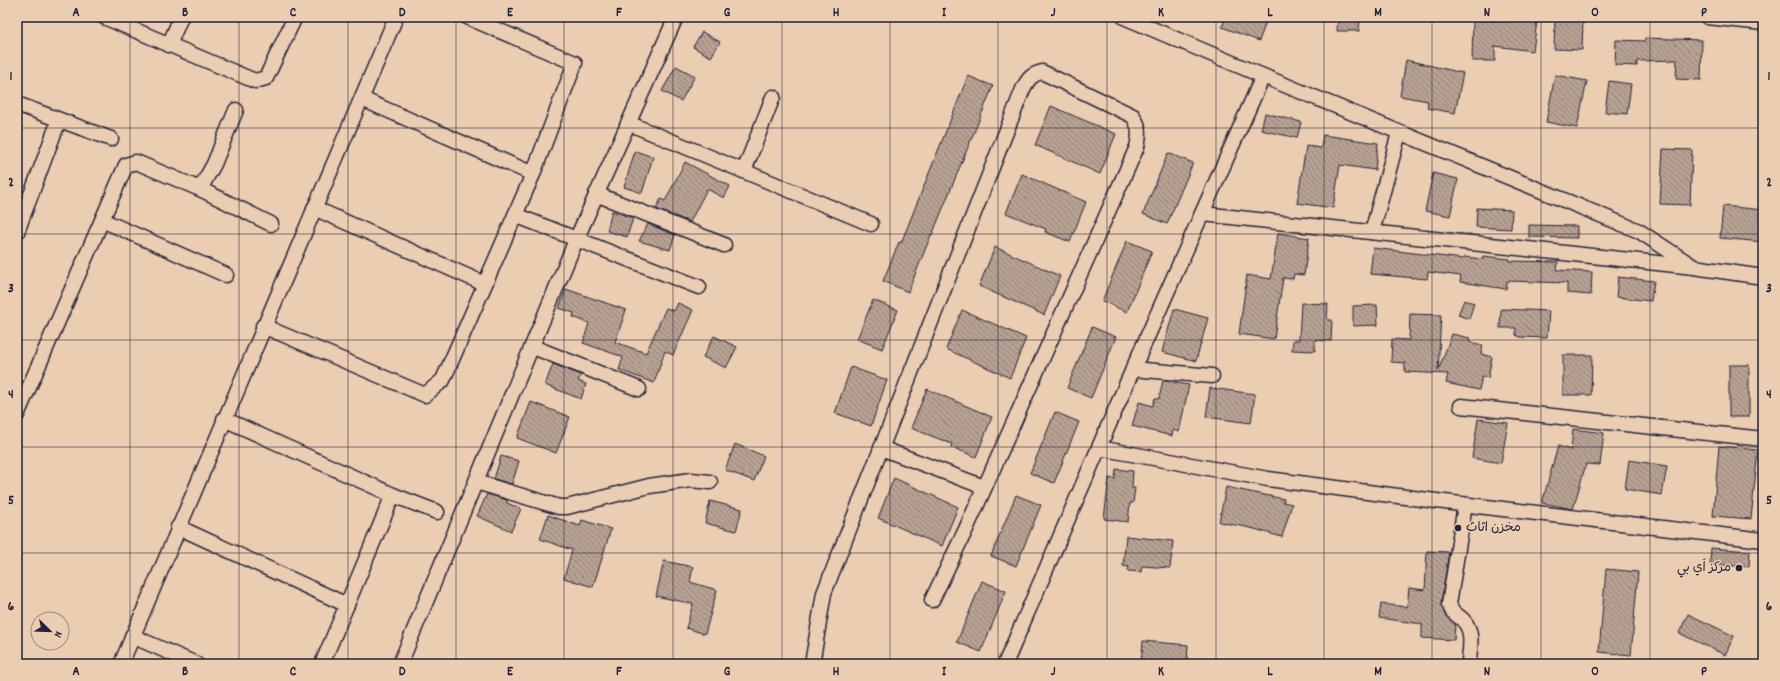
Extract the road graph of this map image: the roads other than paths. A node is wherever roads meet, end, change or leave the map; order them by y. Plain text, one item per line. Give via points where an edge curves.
1 (104, 17) edge
2 (180, 17) edge
3 (295, 17) edge
4 (396, 17) edge
5 (467, 17) edge
6 (676, 17) edge
7 (1124, 17) edge
8 (1707, 17) edge
9 (1763, 23) edge
10 (169, 45) junction
11 (1263, 76) junction
12 (773, 97) dead end
13 (362, 99) junction
14 (17, 104) edge
15 (236, 110) dead end
16 (59, 120) junction
17 (628, 123) junction
18 (1400, 133) junction
19 (111, 139) dead end
20 (744, 171) junction
21 (533, 174) junction
22 (200, 189) junction
23 (596, 194) junction
24 (314, 208) junction
25 (515, 214) junction
26 (1203, 214) junction
27 (102, 220) junction
28 (270, 224) dead end
29 (872, 224) dead end
30 (17, 232) edge
31 (1372, 232) junction
32 (576, 240) junction
33 (724, 245) dead end
34 (1694, 267) junction
35 (226, 275) dead end
36 (1763, 277) edge
37 (485, 284) junction
38 (699, 287) dead end
39 (264, 326) junction
40 (533, 346) junction
41 (1133, 369) junction
42 (1212, 376) dead end
43 (640, 389) dead end
44 (1461, 406) dead end
45 (17, 416) edge
46 (224, 419) junction
47 (1763, 439) edge
48 (881, 448) junction
49 (1099, 448) junction
50 (476, 482) junction
51 (710, 482) dead end
52 (984, 486) junction
53 (393, 495) junction
54 (1465, 505) junction
55 (437, 512) dead end
56 (178, 527) junction
57 (1763, 540) edge
58 (932, 600) dead end
59 (347, 605) junction
60 (132, 636) junction
61 (120, 664) edge
62 (196, 664) edge
63 (322, 664) edge
64 (400, 664) edge
65 (812, 664) edge
66 (1006, 664) edge
67 (1469, 664) edge

1 - 10 street
2 - 10 street
3 - 10 street via 266,78 255,82
4 - 13 street
5 - 21 street via 575,63
6 - 17 street
7 - 11 street
8 - 9 street
11 - 18 street
11 - 26 street
12 - 20 street
13 - 21 street
13 - 24 street
14 - 16 street
15 - 22 street via 214,164
16 - 19 street
16 - 30 street
17 - 20 street
17 - 23 street
18 - 31 street
18 - 34 street via 1639,232
20 - 29 street
21 - 25 street
22 - 27 street via 136,162 126,165
22 - 28 street
23 - 32 street
23 - 33 street
24 - 37 street
24 - 39 street
25 - 32 street
25 - 37 street
26 - 31 street
26 - 41 street
27 - 35 street
27 - 45 street
31 - 34 street
32 - 38 street
32 - 40 street
34 - 36 street
37 - 39 street via 442,380 424,395
39 - 46 street
40 - 43 street
40 - 50 street
41 - 42 street
41 - 49 street
44 - 47 street
46 - 53 street
46 - 56 street
48 - 52 street
48 - 52 street via 1023,88 1035,73 1042,72 1133,116 1140,134 1137,147
48 - 65 street via 824,592
49 - 54 street via 1268,479
49 - 66 street
50 - 51 street via 566,507 649,486 691,480
50 - 64 street
52 - 58 street
53 - 55 street
53 - 59 street
54 - 57 street
54 - 67 street via 1449,604 1452,612 1463,619 1469,628 1472,641
56 - 59 street
56 - 60 street
59 - 63 street
60 - 61 street
60 - 62 street

